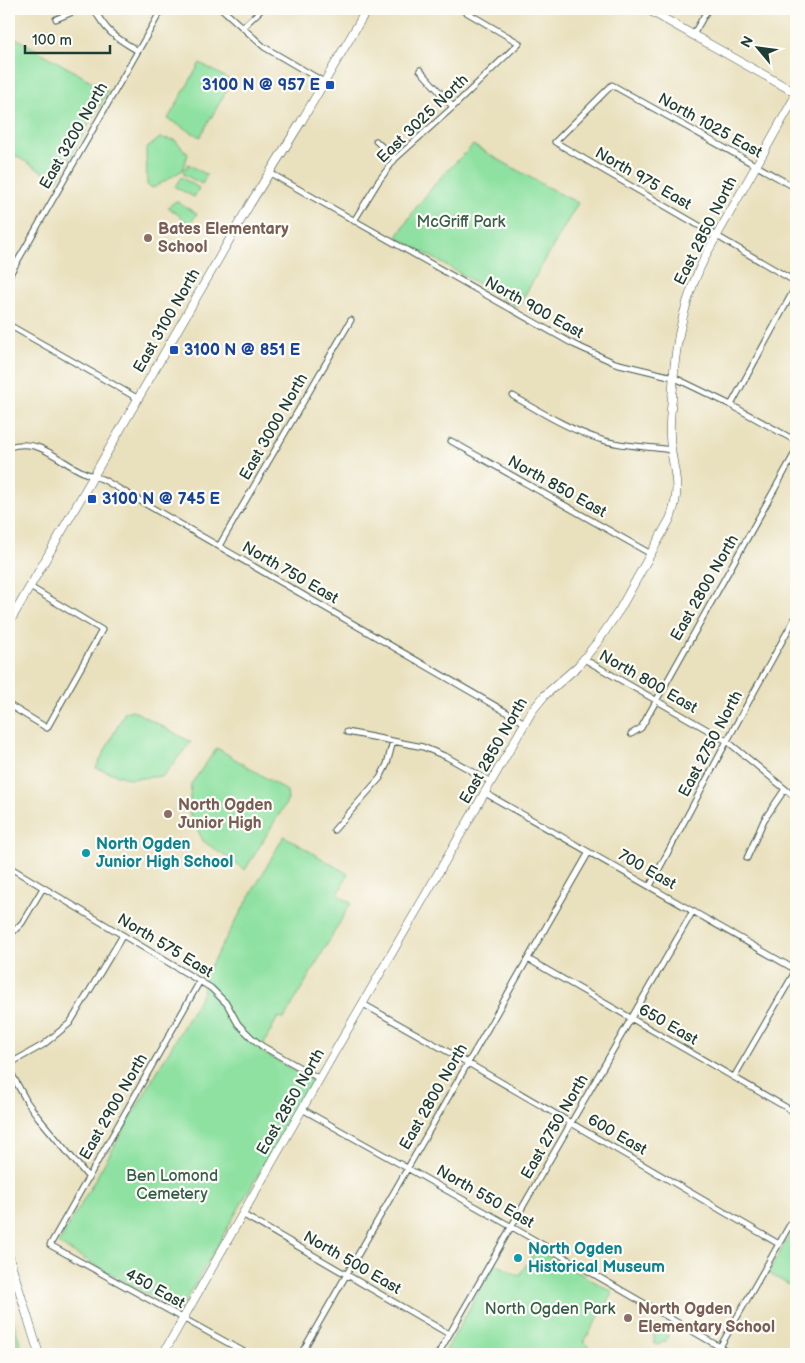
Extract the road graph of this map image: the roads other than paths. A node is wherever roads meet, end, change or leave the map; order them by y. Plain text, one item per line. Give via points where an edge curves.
1 (80, 9) edge
2 (94, 9) edge
3 (162, 9) edge
4 (222, 9) edge
5 (262, 9) edge
6 (367, 9) edge
7 (461, 9) edge
8 (647, 9) edge
9 (708, 9) edge
10 (56, 19) dead end
11 (243, 28) junction
12 (694, 35) junction
13 (138, 51) junction
14 (420, 70) dead end
15 (324, 82) junction
16 (612, 84) joint
17 (796, 94) edge
18 (453, 106) junction
19 (376, 141) dead end
20 (395, 159) junction
21 (756, 166) junction
22 (270, 173) junction
23 (796, 188) edge
24 (354, 221) junction
25 (716, 236) junction
26 (9, 276) edge
27 (796, 284) edge
28 (351, 320) dead end
29 (9, 325) edge
30 (673, 377) junction
31 (513, 396) dead end
32 (137, 398) junction
33 (731, 405) junction
34 (796, 441) edge
35 (451, 442) dead end
36 (9, 446) edge
37 (671, 450) junction
38 (796, 451) edge
39 (94, 475) junction
40 (219, 546) junction
41 (650, 554) junction
42 (30, 587) junction
43 (796, 616) edge
44 (9, 623) edge
45 (584, 659) junction
46 (656, 700) junction
47 (9, 705) edge
48 (525, 723) junction
49 (347, 732) dead end
50 (631, 734) dead end
51 (393, 741) junction
52 (727, 741) junction
53 (491, 782) junction
54 (785, 789) junction
55 (485, 793) junction
56 (796, 798) edge
57 (334, 830) dead end
58 (589, 852) junction
59 (746, 858) dead end
60 (9, 867) edge
61 (650, 886) junction
62 (43, 888) junction
63 (693, 911) junction
64 (122, 935) junction
65 (9, 936) edge
66 (528, 959) junction
67 (796, 970) edge
68 (200, 981) junction
69 (363, 1004) junction
70 (632, 1018) junction
71 (468, 1063) junction
72 (9, 1064) edge
73 (9, 1069) edge
74 (734, 1077) junction
75 (320, 1079) junction
76 (302, 1109) junction
77 (796, 1113) edge
78 (571, 1122) junction
79 (407, 1168) junction
80 (89, 1178) junction
81 (242, 1214) junction
82 (796, 1214) edge
83 (512, 1227) junction
84 (779, 1244) junction
85 (50, 1246) joint
86 (9, 1257) edge
87 (347, 1274) junction
88 (183, 1319) junction
89 (449, 1334) junction
90 (720, 1347) junction
91 (39, 1354) edge
92 (163, 1354) edge
93 (248, 1354) edge
94 (301, 1354) edge
95 (438, 1354) edge
96 (716, 1354) edge
97 (732, 1354) edge

1 - 10 street
2 - 13 street via 114,37
3 - 13 street, East 3200 North
4 - 11 street
5 - 11 street
6 - 15 street, East 3100 North
7 - 18 street, East 3025 North via 519,43
8 - 12 street
9 - 12 street
11 - 15 street via 272,52
12 - 17 street
13 - 26 street, East 3200 North
14 - 18 street
15 - 22 street, East 3100 North
16 - 21 street, North 1025 East
16 - 25 street, North 975 East via 554,142
17 - 21 street, East 2850 North
18 - 20 street, East 3025 North
19 - 20 street
20 - 24 street, East 3025 North
21 - 23 street, North 1025 East
21 - 25 street, East 2850 North
22 - 24 street, North 900 East
22 - 32 street, East 3100 North
24 - 30 street, North 900 East via 572,344 615,363
25 - 27 street, North 975 East
25 - 30 street, East 2850 North via 685,304
27 - 33 street
28 - 40 street, East 3000 North
29 - 32 street
30 - 33 street, North 900 East
30 - 37 street, East 2850 North
31 - 37 street via 568,427 600,440
32 - 39 street, East 3100 North
33 - 34 street, North 900 East
35 - 41 street, North 850 East
36 - 39 street, North 750 East via 24,443 41,448 86,474
37 - 41 street, East 2850 North via 677,479 676,503
38 - 46 street, East 2800 North
39 - 40 street, North 750 East
39 - 42 street, East 3100 North
40 - 48 street, North 750 East
41 - 45 street, East 2850 North via 612,622
42 - 44 street, East 3100 North
42 - 47 street via 102,630 47,728
43 - 52 street, East 2750 North
45 - 46 street, North 800 East
45 - 48 street, East 2850 North via 540,700
46 - 50 street, East 2800 North via 640,728
46 - 52 street, North 800 East
48 - 53 street, East 2850 North
49 - 51 street
51 - 53 street via 423,747
51 - 57 street via 380,778
52 - 54 street, North 800 East
52 - 61 street, East 2750 North
53 - 55 street, East 2850 North
54 - 56 street, North 800 East
54 - 59 street via 764,820
55 - 58 street, 700 East
55 - 69 street, East 2850 North
58 - 61 street, 700 East
58 - 66 street, East 2800 North
60 - 62 street, North 575 East
61 - 63 street, 700 East
62 - 64 street, North 575 East
62 - 65 street via 22,923
63 - 67 street, 700 East
63 - 70 street, East 2750 North
64 - 68 street, North 575 East
64 - 72 street via 70,1023 43,1045
66 - 70 street, 650 East
66 - 71 street, East 2800 North
67 - 74 street
68 - 75 street, North 575 East via 212,988 252,1038
68 - 80 street, East 2900 North
69 - 71 street, 600 East
69 - 75 street, East 2850 North
70 - 74 street, 650 East
70 - 78 street, East 2750 North
71 - 78 street, 600 East
71 - 79 street, East 2800 North
73 - 80 street via 38,1117
74 - 77 street, 650 East
75 - 76 street, East 2850 North
76 - 79 street, North 550 East
76 - 81 street, East 2850 North
78 - 83 street, East 2750 North
78 - 84 street, 600 East
79 - 83 street, North 550 East
79 - 87 street, East 2800 North
80 - 85 street, East 2900 North
81 - 87 street, North 500 East
81 - 88 street, East 2850 North
82 - 84 street
83 - 89 street, East 2750 North
83 - 90 street, North 550 East
84 - 90 street
85 - 88 street, 450 East
86 - 91 street
87 - 89 street, North 500 East
87 - 94 street, East 2800 North
88 - 92 street, East 2850 North
88 - 93 street, 450 East
89 - 95 street, East 2750 North
90 - 96 street
90 - 97 street, North 550 East

